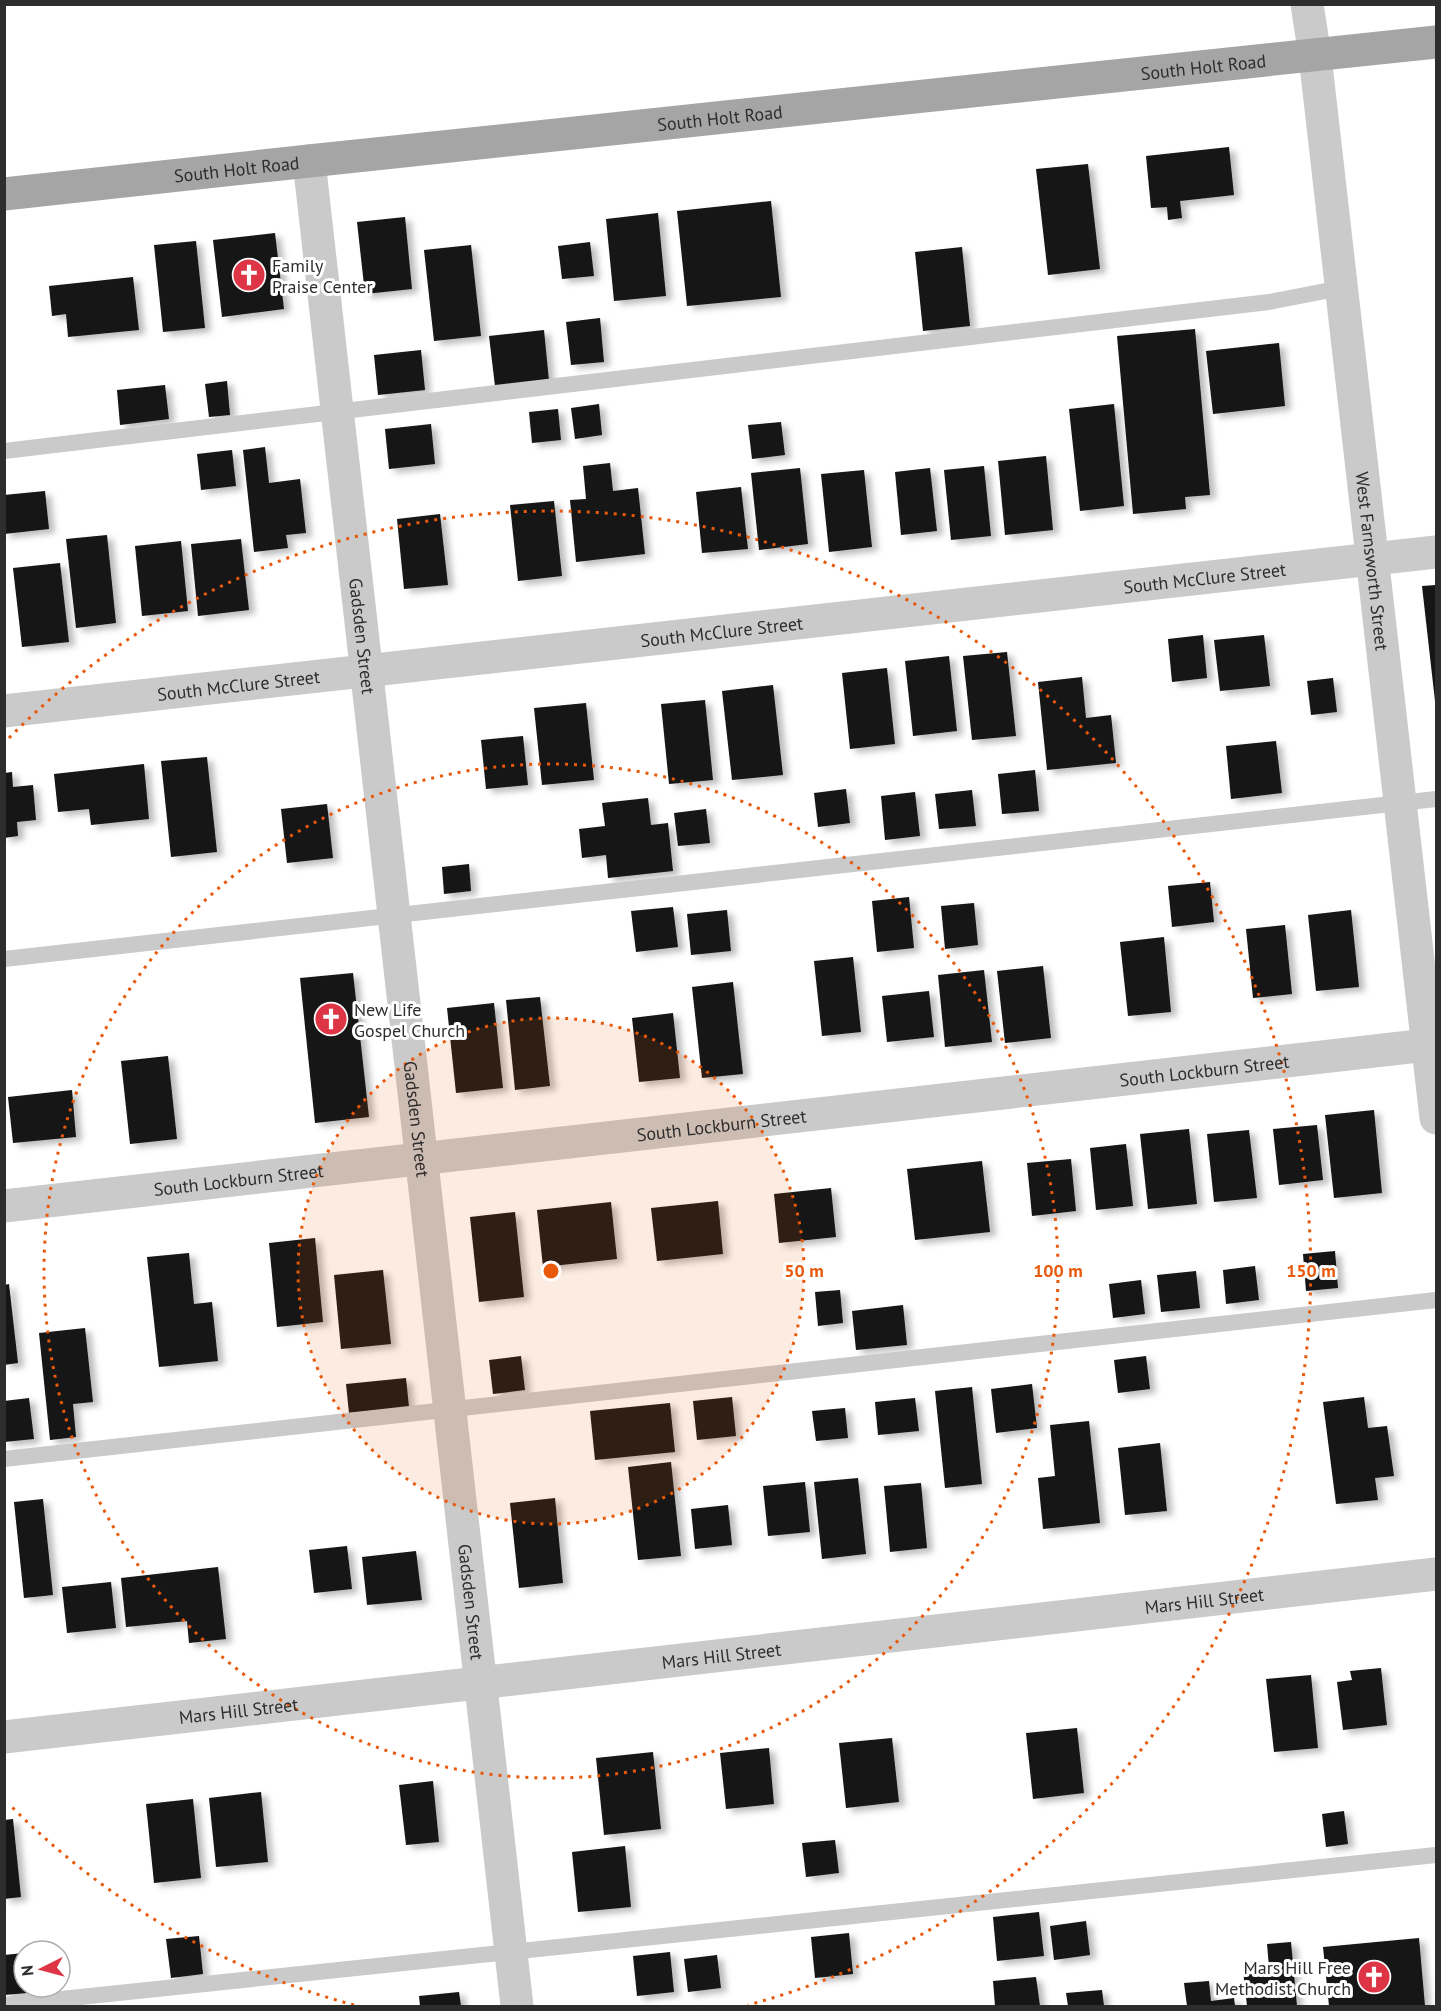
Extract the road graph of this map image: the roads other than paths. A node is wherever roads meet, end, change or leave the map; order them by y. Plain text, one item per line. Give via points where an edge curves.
1 (1307, 4) edge
2 (1437, 42) edge
3 (1315, 56) junction
4 (309, 161) junction
5 (4, 194) edge
6 (1341, 288) junction
7 (338, 412) junction
8 (4, 451) edge
9 (1437, 552) edge
10 (1372, 559) junction
11 (366, 671) junction
12 (4, 711) edge
13 (1437, 799) edge
14 (1400, 803) junction
15 (394, 916) junction
16 (4, 959) edge
17 (1432, 1044) edge
18 (1437, 1119) edge
19 (421, 1159) junction
20 (4, 1206) edge
21 (1437, 1300) edge
22 (449, 1411) junction
23 (4, 1459) edge
24 (1437, 1574) edge
25 (479, 1683) junction
26 (4, 1737) edge
27 (1437, 1855) edge
28 (511, 1952) junction
29 (4, 2005) edge
30 (517, 2007) edge

1 - 3 street, West Farnsworth Street
2 - 3 main road, South Holt Road
3 - 4 main road, South Holt Road
3 - 6 street, West Farnsworth Street
4 - 5 main road, South Holt Road
4 - 7 street, Gadsden Street
6 - 7 lane via 1269,302
6 - 10 street, West Farnsworth Street
7 - 8 lane
7 - 11 street, Gadsden Street
9 - 10 street, South McClure Street
10 - 11 street, South McClure Street
10 - 14 street, West Farnsworth Street
11 - 12 street, South McClure Street
11 - 15 street, Gadsden Street
13 - 14 lane
14 - 15 lane
14 - 17 street, West Farnsworth Street
15 - 16 lane
15 - 19 street, Gadsden Street
17 - 18 street, West Farnsworth Street
17 - 19 street, South Lockburn Street
19 - 20 street, South Lockburn Street
19 - 22 street, Gadsden Street
21 - 22 lane
22 - 23 lane
22 - 25 street, Gadsden Street
24 - 25 street, Mars Hill Street
25 - 26 street, Mars Hill Street
25 - 28 street, Gadsden Street
27 - 28 lane
28 - 29 lane
28 - 30 street, Gadsden Street

